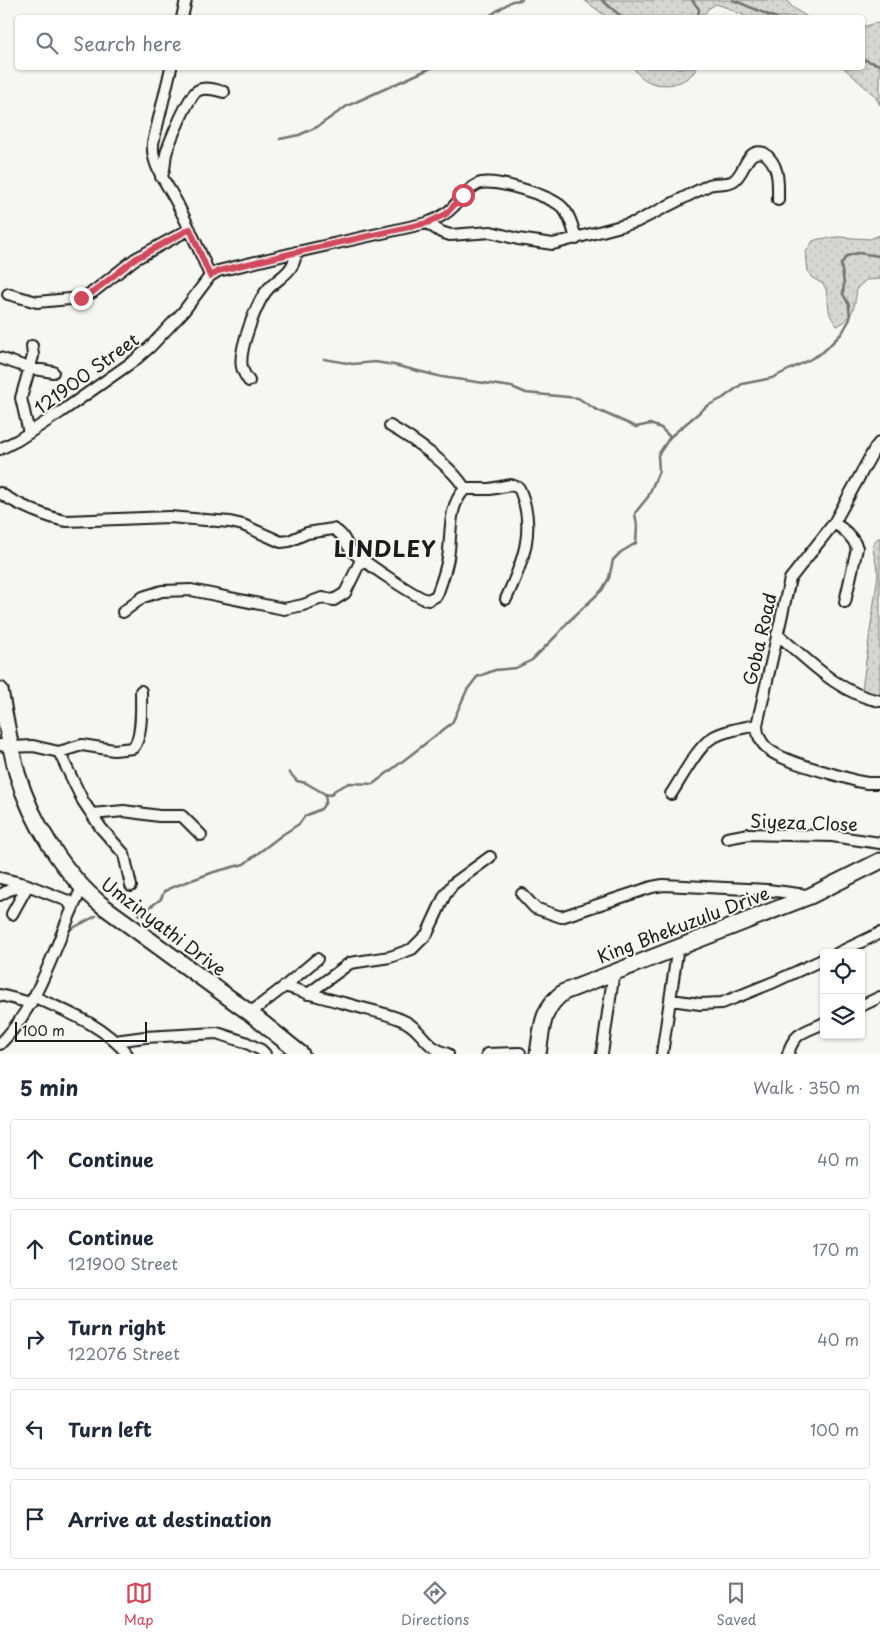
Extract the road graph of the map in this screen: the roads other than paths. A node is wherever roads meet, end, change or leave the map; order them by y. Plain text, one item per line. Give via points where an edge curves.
1 (186, 0) edge
2 (183, 15) edge
3 (171, 70) edge
4 (224, 92) dead end
5 (161, 177) junction
6 (778, 200) dead end
7 (427, 223) junction
8 (190, 229) junction
9 (576, 239) junction
10 (296, 252) junction
11 (210, 276) junction
12 (8, 294) dead end
13 (32, 346) dead end
14 (0, 358) edge
15 (29, 368) junction
16 (53, 372) dead end
17 (249, 381) dead end
18 (390, 426) dead end
19 (29, 433) junction
20 (880, 442) edge
21 (0, 449) edge
22 (466, 489) junction
23 (0, 493) edge
24 (834, 523) junction
25 (362, 558) junction
26 (506, 600) dead end
27 (845, 602) dead end
28 (123, 612) dead end
29 (777, 634) junction
30 (0, 690) edge
31 (142, 691) dead end
32 (880, 701) edge
33 (757, 725) junction
34 (6, 746) edge
35 (59, 752) junction
36 (880, 783) edge
37 (671, 794) dead end
38 (92, 814) junction
39 (202, 835) dead end
40 (727, 838) dead end
41 (880, 843) edge
42 (490, 857) dead end
43 (880, 862) edge
44 (0, 878) edge
45 (28, 885) junction
46 (131, 886) dead end
47 (82, 888) junction
48 (522, 894) dead end
49 (0, 895) edge
50 (810, 896) junction
51 (72, 908) junction
52 (12, 914) dead end
53 (880, 933) edge
54 (678, 946) junction
55 (846, 949) edge
56 (317, 959) dead end
57 (820, 961) edge
58 (614, 971) junction
59 (285, 986) junction
60 (308, 994) junction
61 (0, 995) edge
62 (880, 997) edge
63 (33, 1000) junction
64 (671, 1000) junction
65 (865, 1004) edge
66 (250, 1013) junction
67 (820, 1025) edge
68 (115, 1041) junction
69 (0, 1044) edge
70 (520, 1053) dead end
71 (127, 1054) edge
72 (265, 1054) edge
73 (301, 1054) edge
74 (448, 1054) edge
75 (487, 1054) edge
76 (538, 1054) edge
77 (602, 1054) edge
78 (662, 1054) edge
79 (788, 1054) edge

1 - 2 street
3 - 5 street via 153,143
4 - 5 street via 205,89 195,93 174,131
5 - 8 street
6 - 9 street via 778,172 764,153 756,152 730,182 712,183 636,222
7 - 9 street via 450,235 491,232 550,244
7 - 9 street via 452,209 480,183 500,183 549,199 562,207
7 - 10 street
8 - 11 street
8 - 12 street via 135,259 81,298 37,302
10 - 11 street via 218,271
10 - 17 street via 293,266 268,288 262,298 244,341 242,367
11 - 19 street, 121900 Street via 183,312 136,360
13 - 15 street
14 - 15 street
15 - 16 street
15 - 19 street via 21,398
18 - 22 street via 458,477
19 - 21 street, 121900 Street
20 - 24 street, Goba Road
22 - 25 street via 460,494 454,510 446,568 433,598 424,600 413,594
22 - 26 street via 511,485 518,488 522,496 527,538
23 - 25 street via 67,521 169,516 230,522 283,542 307,533 334,529
24 - 27 street via 851,537 857,548
24 - 29 street, Goba Road via 790,579
25 - 28 street via 345,593 334,600 322,598 284,609 191,590 162,591 143,597
29 - 32 street via 834,681 858,695
29 - 33 street, Goba Road
30 - 34 street, Umzinyathi Drive
31 - 35 street via 139,734 134,747 114,750 82,745
33 - 36 street via 762,743 777,755 856,781
33 - 37 street via 712,737 699,749
34 - 35 street via 33,746
34 - 47 street, Umzinyathi Drive via 26,798 50,844
35 - 38 street
38 - 39 street via 124,811 182,816
38 - 46 street via 124,855
40 - 41 street, Siyeza Close via 749,834 832,836
42 - 60 street via 453,884 427,934 412,949 390,957 350,963
43 - 50 street, King Bhekuzulu Drive
44 - 45 street
45 - 49 street
45 - 51 street via 68,901
45 - 52 street
47 - 51 street
47 - 66 street, Umzinyathi Drive
48 - 50 street via 535,908 561,917 664,885 768,890
50 - 54 street, King Bhekuzulu Drive
51 - 63 street
53 - 55 street
54 - 58 street, King Bhekuzulu Drive
54 - 64 street
56 - 59 street
57 - 64 street via 722,1003
58 - 76 street, King Bhekuzulu Drive via 554,999 544,1016
58 - 77 street
59 - 60 street
59 - 66 street
60 - 74 street via 392,1016 415,1028 435,1049
61 - 63 street
62 - 65 street
63 - 68 street via 92,1026
63 - 69 street
64 - 78 street
66 - 73 street, Umzinyathi Drive
67 - 79 street via 796,1037
68 - 71 street
68 - 72 street via 217,1033 245,1042
70 - 75 street

